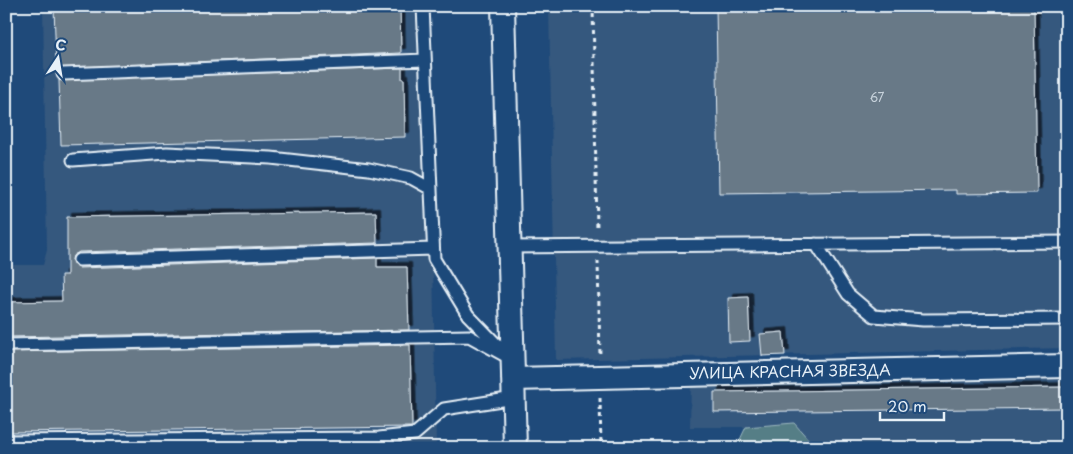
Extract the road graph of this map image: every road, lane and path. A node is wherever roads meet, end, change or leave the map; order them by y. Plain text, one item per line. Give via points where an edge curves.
1 (423, 6) edge
2 (503, 6) edge
3 (593, 6) edge
4 (425, 60) junction
5 (63, 74) dead end
6 (73, 160) dead end
7 (430, 189) junction
8 (597, 240) dead end
9 (1067, 242) edge
10 (816, 244) junction
11 (509, 247) junction
12 (433, 249) junction
13 (78, 260) dead end
14 (598, 260) dead end
15 (1067, 320) edge
16 (6, 345) edge
17 (1067, 366) edge
18 (600, 377) junction
19 (513, 379) junction
20 (6, 441) edge
21 (515, 448) edge
22 (601, 448) edge

1 - 4 lane
2 - 11 street
3 - 8 path
4 - 5 lane
4 - 7 lane
6 - 7 lane via 167,153 271,158 377,171 411,178
7 - 12 lane
9 - 10 lane
10 - 11 lane
10 - 15 lane via 848,294 874,316 923,320
11 - 19 street
12 - 13 lane
12 - 19 lane via 434,259 468,315
14 - 18 path
16 - 19 lane via 469,336
17 - 18 street, УЛИЦА КРАСНАЯ ЗВЕЗДА
18 - 19 street, УЛИЦА КРАСНАЯ ЗВЕЗДА
18 - 22 path
19 - 20 lane via 444,409 416,434 378,438
19 - 21 street

